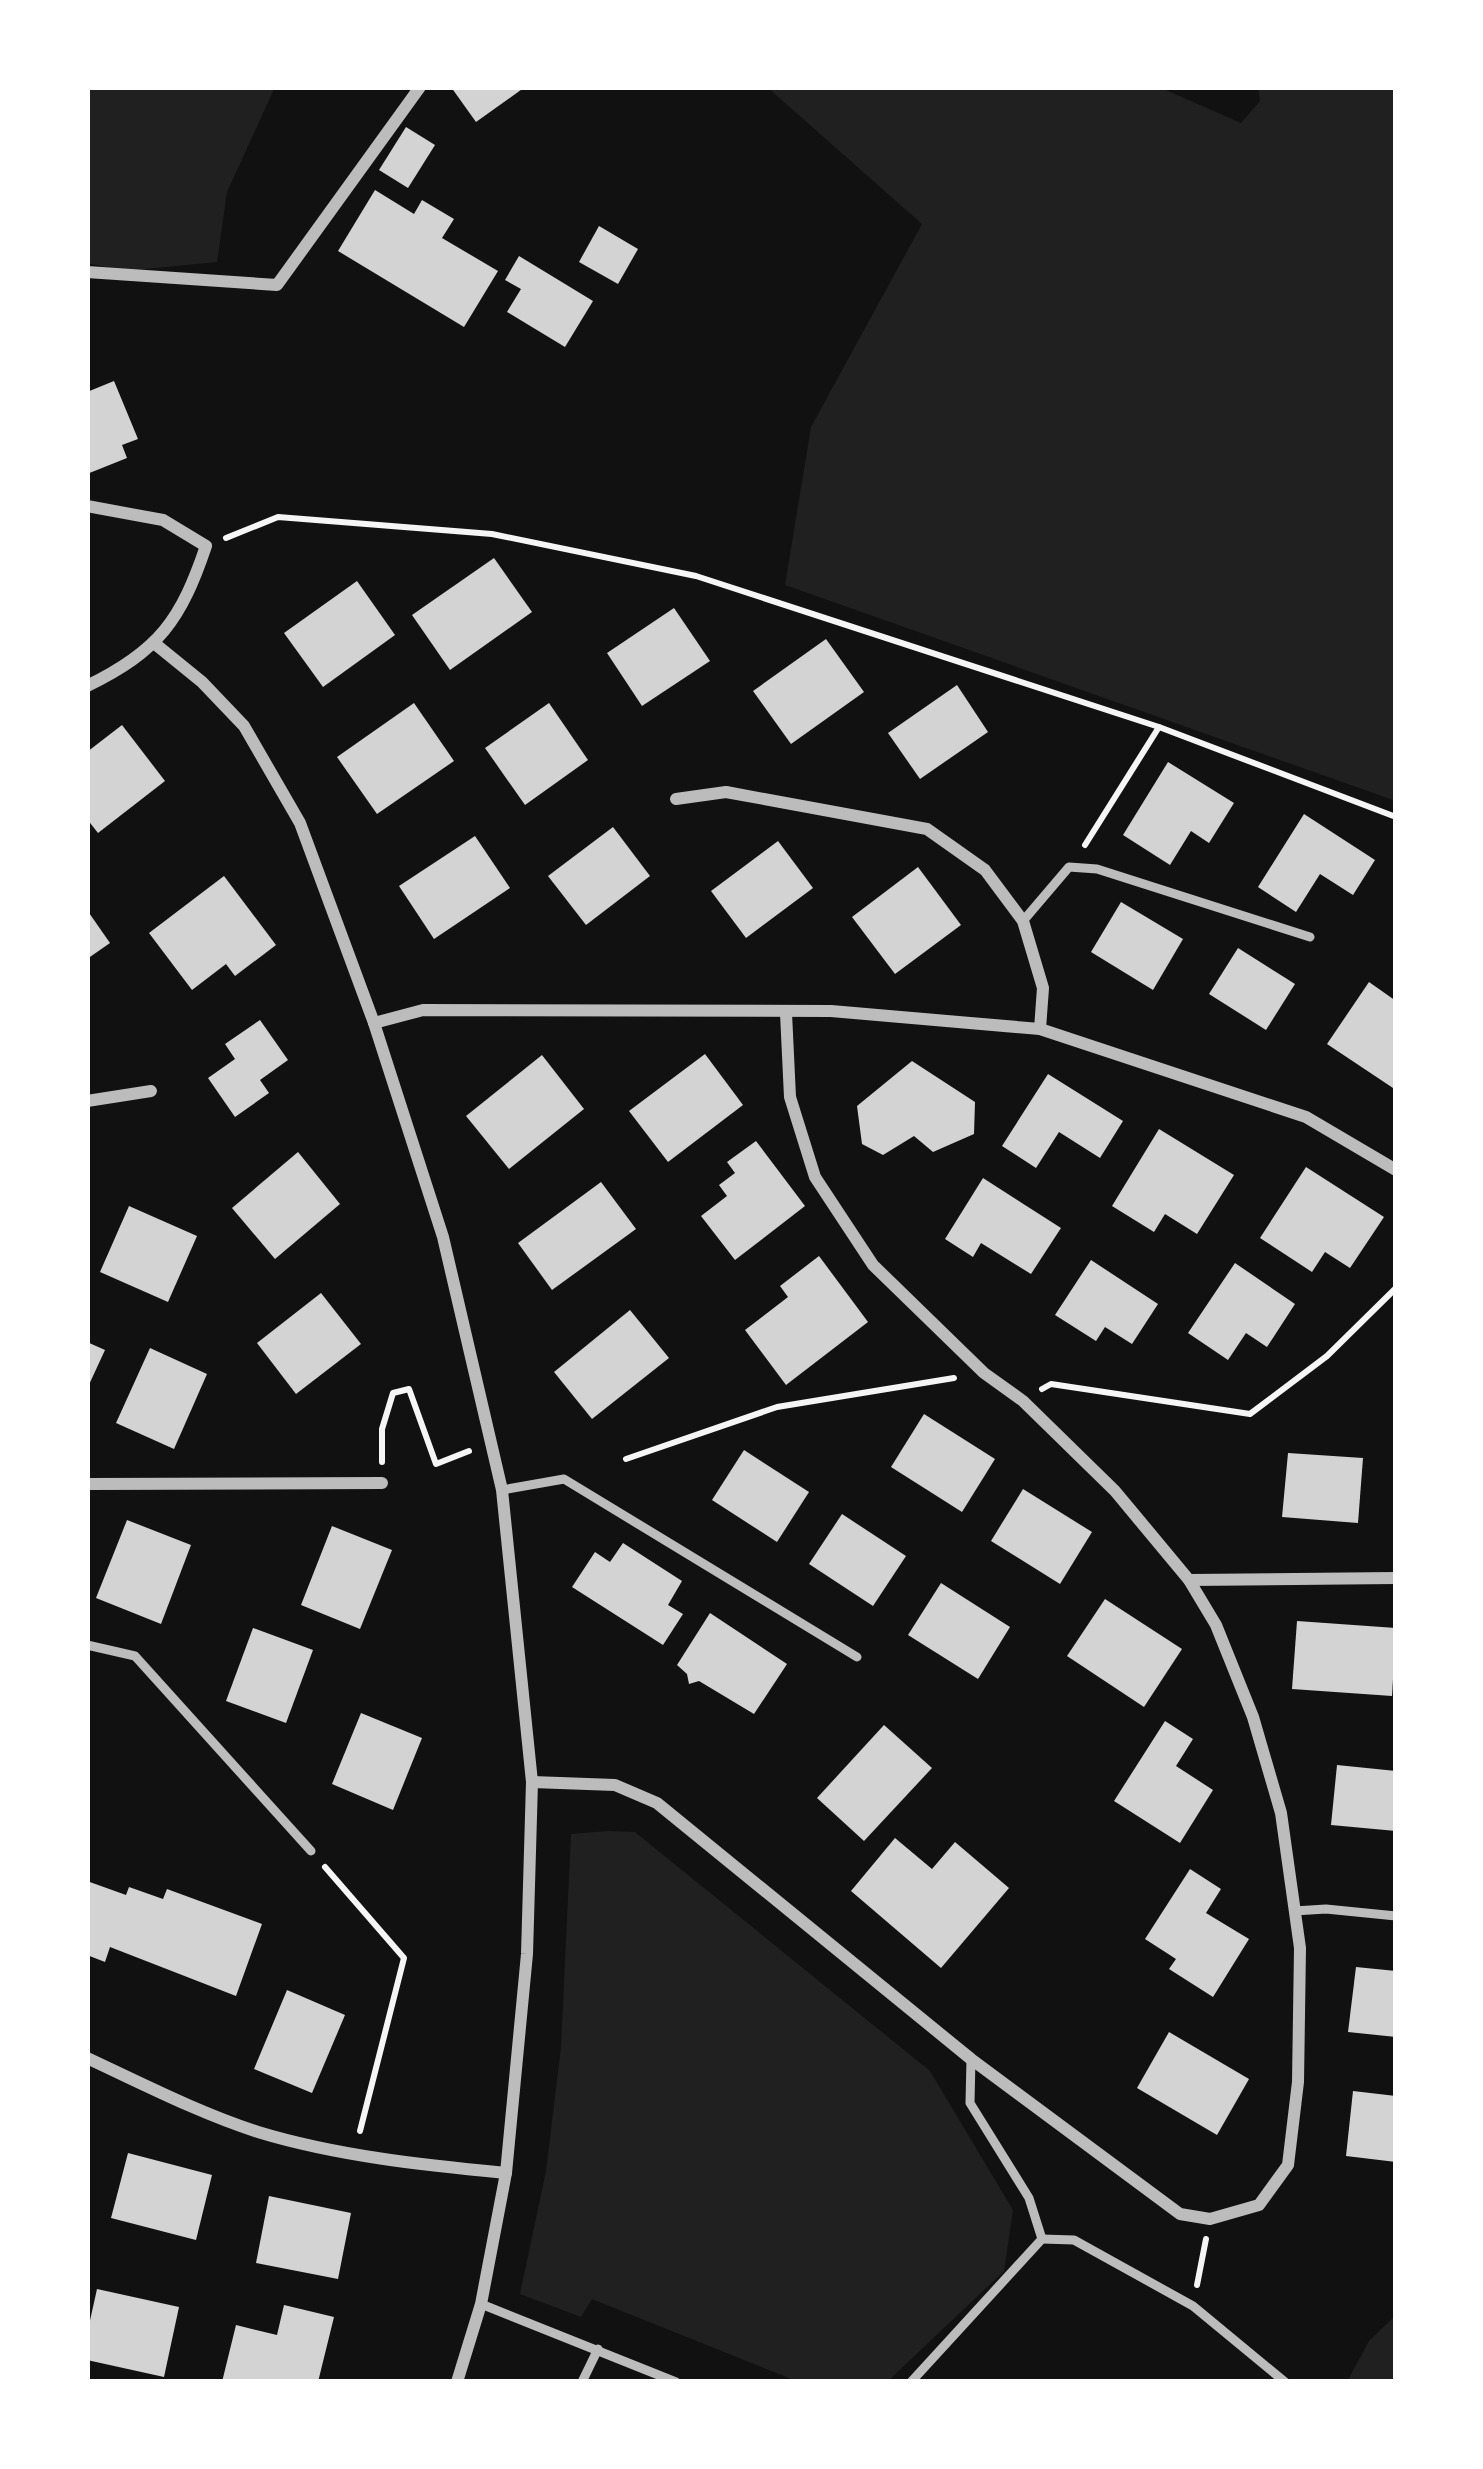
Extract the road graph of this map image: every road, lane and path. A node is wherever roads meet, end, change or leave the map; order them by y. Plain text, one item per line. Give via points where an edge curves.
1 (420, 87) edge
2 (87, 272) edge
3 (87, 506) edge
4 (206, 546) junction
5 (154, 643) junction
6 (87, 686) edge
7 (1159, 727) junction
8 (676, 799) dead end
9 (1396, 817) edge
10 (1092, 835) dead end
11 (1023, 921) junction
12 (1310, 937) dead end
13 (786, 1013) junction
14 (374, 1023) junction
15 (1040, 1029) junction
16 (151, 1091) dead end
17 (87, 1101) edge
18 (1396, 1170) edge
19 (1396, 1288) edge
20 (984, 1372) junction
21 (1023, 1400) junction
22 (493, 1443) junction
23 (626, 1459) dead end
24 (382, 1483) joint
25 (87, 1484) edge
26 (502, 1490) junction
27 (1396, 1578) edge
28 (1189, 1580) junction
29 (87, 1646) edge
30 (857, 1657) dead end
31 (532, 1782) junction
32 (311, 1851) joint
33 (1294, 1912) junction
34 (1396, 1916) edge
35 (87, 2058) edge
36 (971, 2059) junction
37 (355, 2153) junction
38 (506, 2173) junction
39 (1210, 2218) junction
40 (1042, 2239) junction
41 (481, 2304) junction
42 (1193, 2306) junction
43 (598, 2349) junction
44 (457, 2382) edge
45 (582, 2382) edge
46 (676, 2382) edge
47 (911, 2382) edge
48 (1285, 2382) edge

1 - 2 street via 277,285
3 - 4 street via 163,520
4 - 5 street via 188,598
4 - 7 path via 278,517 493,534 696,576
5 - 6 street
5 - 14 street via 244,727 300,823
7 - 9 path
7 - 10 path
8 - 11 street via 726,792 927,829 985,869
11 - 12 lane via 1069,867
11 - 15 street via 1043,988
13 - 14 street via 423,1010
13 - 15 street
13 - 20 street via 790,1097 814,1177 873,1265
14 - 22 street via 443,1237
15 - 18 street via 1306,1118
16 - 17 street
19 - 21 path via 1327,1356 1250,1414 1051,1384
20 - 21 street
20 - 23 path via 777,1407
21 - 28 street
22 - 24 path via 436,1464 409,1389 393,1394 382,1430
22 - 26 street
24 - 25 street
26 - 30 lane via 564,1479
26 - 31 street
27 - 28 street
28 - 33 street via 1253,1718 1281,1813
29 - 32 lane via 135,1656
31 - 36 street via 615,1785 657,1803
31 - 38 street via 527,1954
32 - 37 path via 404,1958
33 - 34 lane
33 - 39 street via 1298,2083 1288,2164 1258,2205
35 - 37 street via 260,2132
36 - 39 street via 1180,2214
36 - 40 lane via 970,2102 1029,2198
37 - 38 street
38 - 41 street
39 - 42 path
40 - 42 lane via 1074,2240
40 - 47 lane
41 - 43 lane
41 - 44 street
42 - 48 lane
43 - 45 lane
43 - 46 lane

